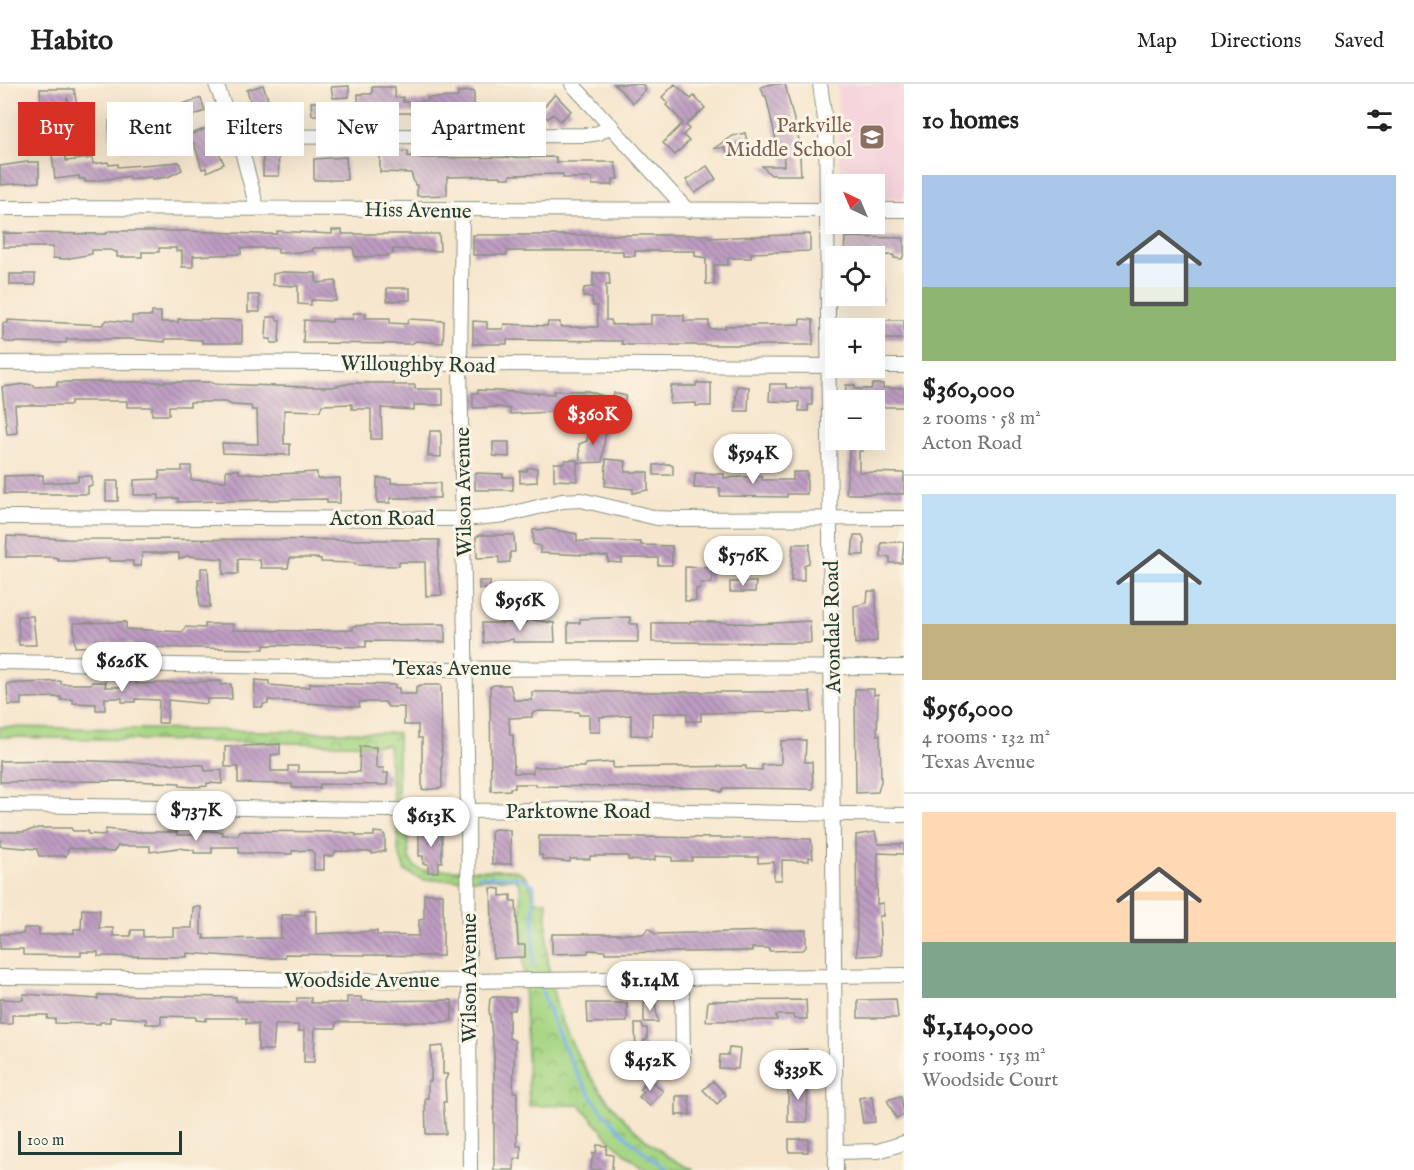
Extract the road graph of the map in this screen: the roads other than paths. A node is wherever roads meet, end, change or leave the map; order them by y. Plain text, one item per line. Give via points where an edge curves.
1 (216, 84) edge
2 (572, 84) edge
3 (820, 84) edge
4 (223, 102) edge
5 (611, 125) junction
6 (304, 137) edge
7 (242, 156) edge
8 (829, 174) edge
9 (0, 208) edge
10 (257, 208) junction
11 (462, 210) junction
12 (688, 210) junction
13 (825, 210) edge
14 (885, 210) edge
15 (904, 210) edge
16 (832, 234) edge
17 (832, 318) edge
18 (0, 363) edge
19 (460, 365) junction
20 (825, 366) edge
21 (885, 366) edge
22 (904, 366) edge
23 (832, 378) edge
24 (0, 517) edge
25 (904, 518) edge
26 (464, 519) junction
27 (831, 519) junction
28 (0, 662) edge
29 (832, 667) junction
30 (904, 667) edge
31 (466, 668) junction
32 (0, 805) edge
33 (468, 811) junction
34 (832, 814) junction
35 (904, 815) edge
36 (832, 975) junction
37 (904, 975) edge
38 (0, 977) edge
39 (682, 978) junction
40 (469, 981) junction
41 (683, 1056) dead end
42 (904, 1143) edge
43 (836, 1152) junction
44 (470, 1170) edge
45 (836, 1170) edge

1 - 4 street
2 - 5 street
3 - 8 street, Avondale Road
5 - 6 street via 599,134 585,135
5 - 12 street
7 - 10 street
9 - 10 street, Hiss Avenue
10 - 11 street, Hiss Avenue
11 - 12 street, Hiss Avenue
11 - 19 street, Wilson Avenue
12 - 13 street, Hiss Avenue
14 - 15 street
16 - 17 street, Avondale Road
18 - 19 street, Willoughby Road
19 - 20 street, Willoughby Road
19 - 26 street, Wilson Avenue
21 - 22 street
23 - 27 street, Avondale Road
24 - 26 street, Acton Road
25 - 27 street, Acton Road
26 - 27 street, Acton Road via 581,500 657,518
26 - 31 street, Wilson Avenue
27 - 29 street, Avondale Road
28 - 31 street, Texas Avenue
29 - 30 street, Texas Avenue
29 - 31 street, Texas Avenue
29 - 34 street, Avondale Road
31 - 33 street, Wilson Avenue
32 - 33 street, Parktowne Road
33 - 34 street, Parktowne Road
33 - 40 street, Wilson Avenue
34 - 35 street, Parktowne Road
34 - 36 street, Avondale Road
36 - 37 street, Woodside Avenue
36 - 39 street, Woodside Avenue
36 - 43 street, Avondale Road
38 - 40 street, Woodside Avenue
39 - 40 street, Woodside Avenue
39 - 41 street
40 - 44 street, Wilson Avenue
42 - 43 street via 878,1150
43 - 45 street, Avondale Road

